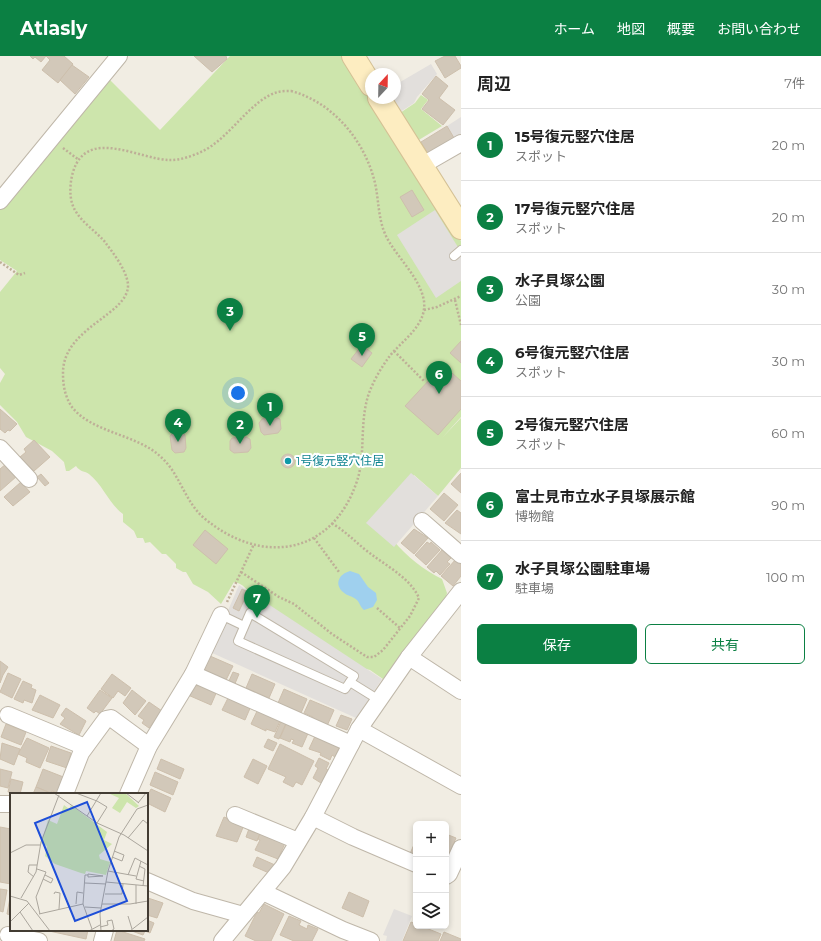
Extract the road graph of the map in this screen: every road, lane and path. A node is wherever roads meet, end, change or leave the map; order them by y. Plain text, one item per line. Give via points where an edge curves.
1 (119, 56) edge
2 (353, 56) edge
3 (365, 75) edge
4 (383, 104) edge
5 (52, 138) junction
6 (461, 143) edge
7 (79, 160) junction
8 (421, 166) junction
9 (0, 201) edge
10 (461, 228) edge
11 (461, 250) edge
12 (454, 256) dead end
13 (0, 262) edge
14 (26, 273) dead end
15 (461, 296) edge
16 (455, 300) junction
17 (424, 310) junction
18 (461, 325) edge
19 (394, 351) junction
20 (426, 382) dead end
21 (0, 448) edge
22 (28, 479) dead end
23 (422, 521) dead end
24 (331, 523) junction
25 (314, 538) junction
26 (254, 544) junction
27 (461, 555) edge
28 (241, 572) junction
29 (339, 572) dead end
30 (461, 591) edge
31 (378, 608) dead end
32 (221, 616) junction
33 (244, 626) junction
34 (400, 628) junction
35 (409, 657) junction
36 (193, 674) junction
37 (350, 682) junction
38 (461, 691) edge
39 (379, 700) junction
40 (8, 715) dead end
41 (359, 730) junction
42 (351, 744) junction
43 (149, 746) junction
44 (85, 747) junction
45 (461, 786) edge
46 (65, 793) edge
47 (128, 793) edge
48 (235, 815) dead end
49 (313, 817) junction
50 (298, 841) junction
51 (461, 848) edge
52 (413, 863) edge
53 (449, 874) edge
54 (148, 881) edge
55 (264, 892) junction
56 (243, 915) junction
57 (105, 931) edge
58 (8, 935) dead end
59 (341, 936) edge
60 (40, 941) edge
61 (102, 941) edge
62 (222, 941) edge
63 (371, 941) edge

1 - 5 street
2 - 3 street
4 - 8 street
5 - 7 path
5 - 9 street
6 - 8 street
7 - 17 path via 88,152 100,148 113,148 169,160 184,158 202,152 222,139 262,100 277,92 291,91 306,95 323,105 357,140 374,178 381,223 399,258 418,284 424,298
7 - 26 path via 73,170 70,187 73,206 114,255 128,284 125,297 118,307 85,330 72,347 63,367 63,387 72,407 88,420 126,436 160,456 172,469 200,515 216,527
8 - 10 street
11 - 12 lane
13 - 14 path via 19,275
15 - 16 path
16 - 17 path
16 - 18 path
17 - 19 path via 414,331
19 - 20 path
19 - 24 path via 379,372 366,402 358,479 345,506
21 - 22 street
23 - 27 street
24 - 25 path
24 - 34 path via 416,590 418,604
25 - 26 path via 292,547 277,549
25 - 29 path
26 - 28 path
28 - 32 path
28 - 34 path via 294,604 315,622 367,657 374,657 383,650
30 - 35 street
31 - 34 path
32 - 33 lane
32 - 36 street
33 - 37 lane via 238,642 345,689
33 - 37 lane via 250,613 354,676
35 - 38 street
35 - 39 street
36 - 42 street
36 - 43 street
37 - 39 lane
39 - 41 street
40 - 44 street
41 - 42 street
41 - 45 street
42 - 49 street
43 - 44 street via 111,718 106,719
43 - 47 street
44 - 46 street
48 - 50 street
49 - 50 street
49 - 52 street
50 - 55 street
51 - 53 street
54 - 56 street via 194,901
55 - 56 street
55 - 59 street
56 - 62 street
57 - 61 street
58 - 60 street
59 - 63 street

